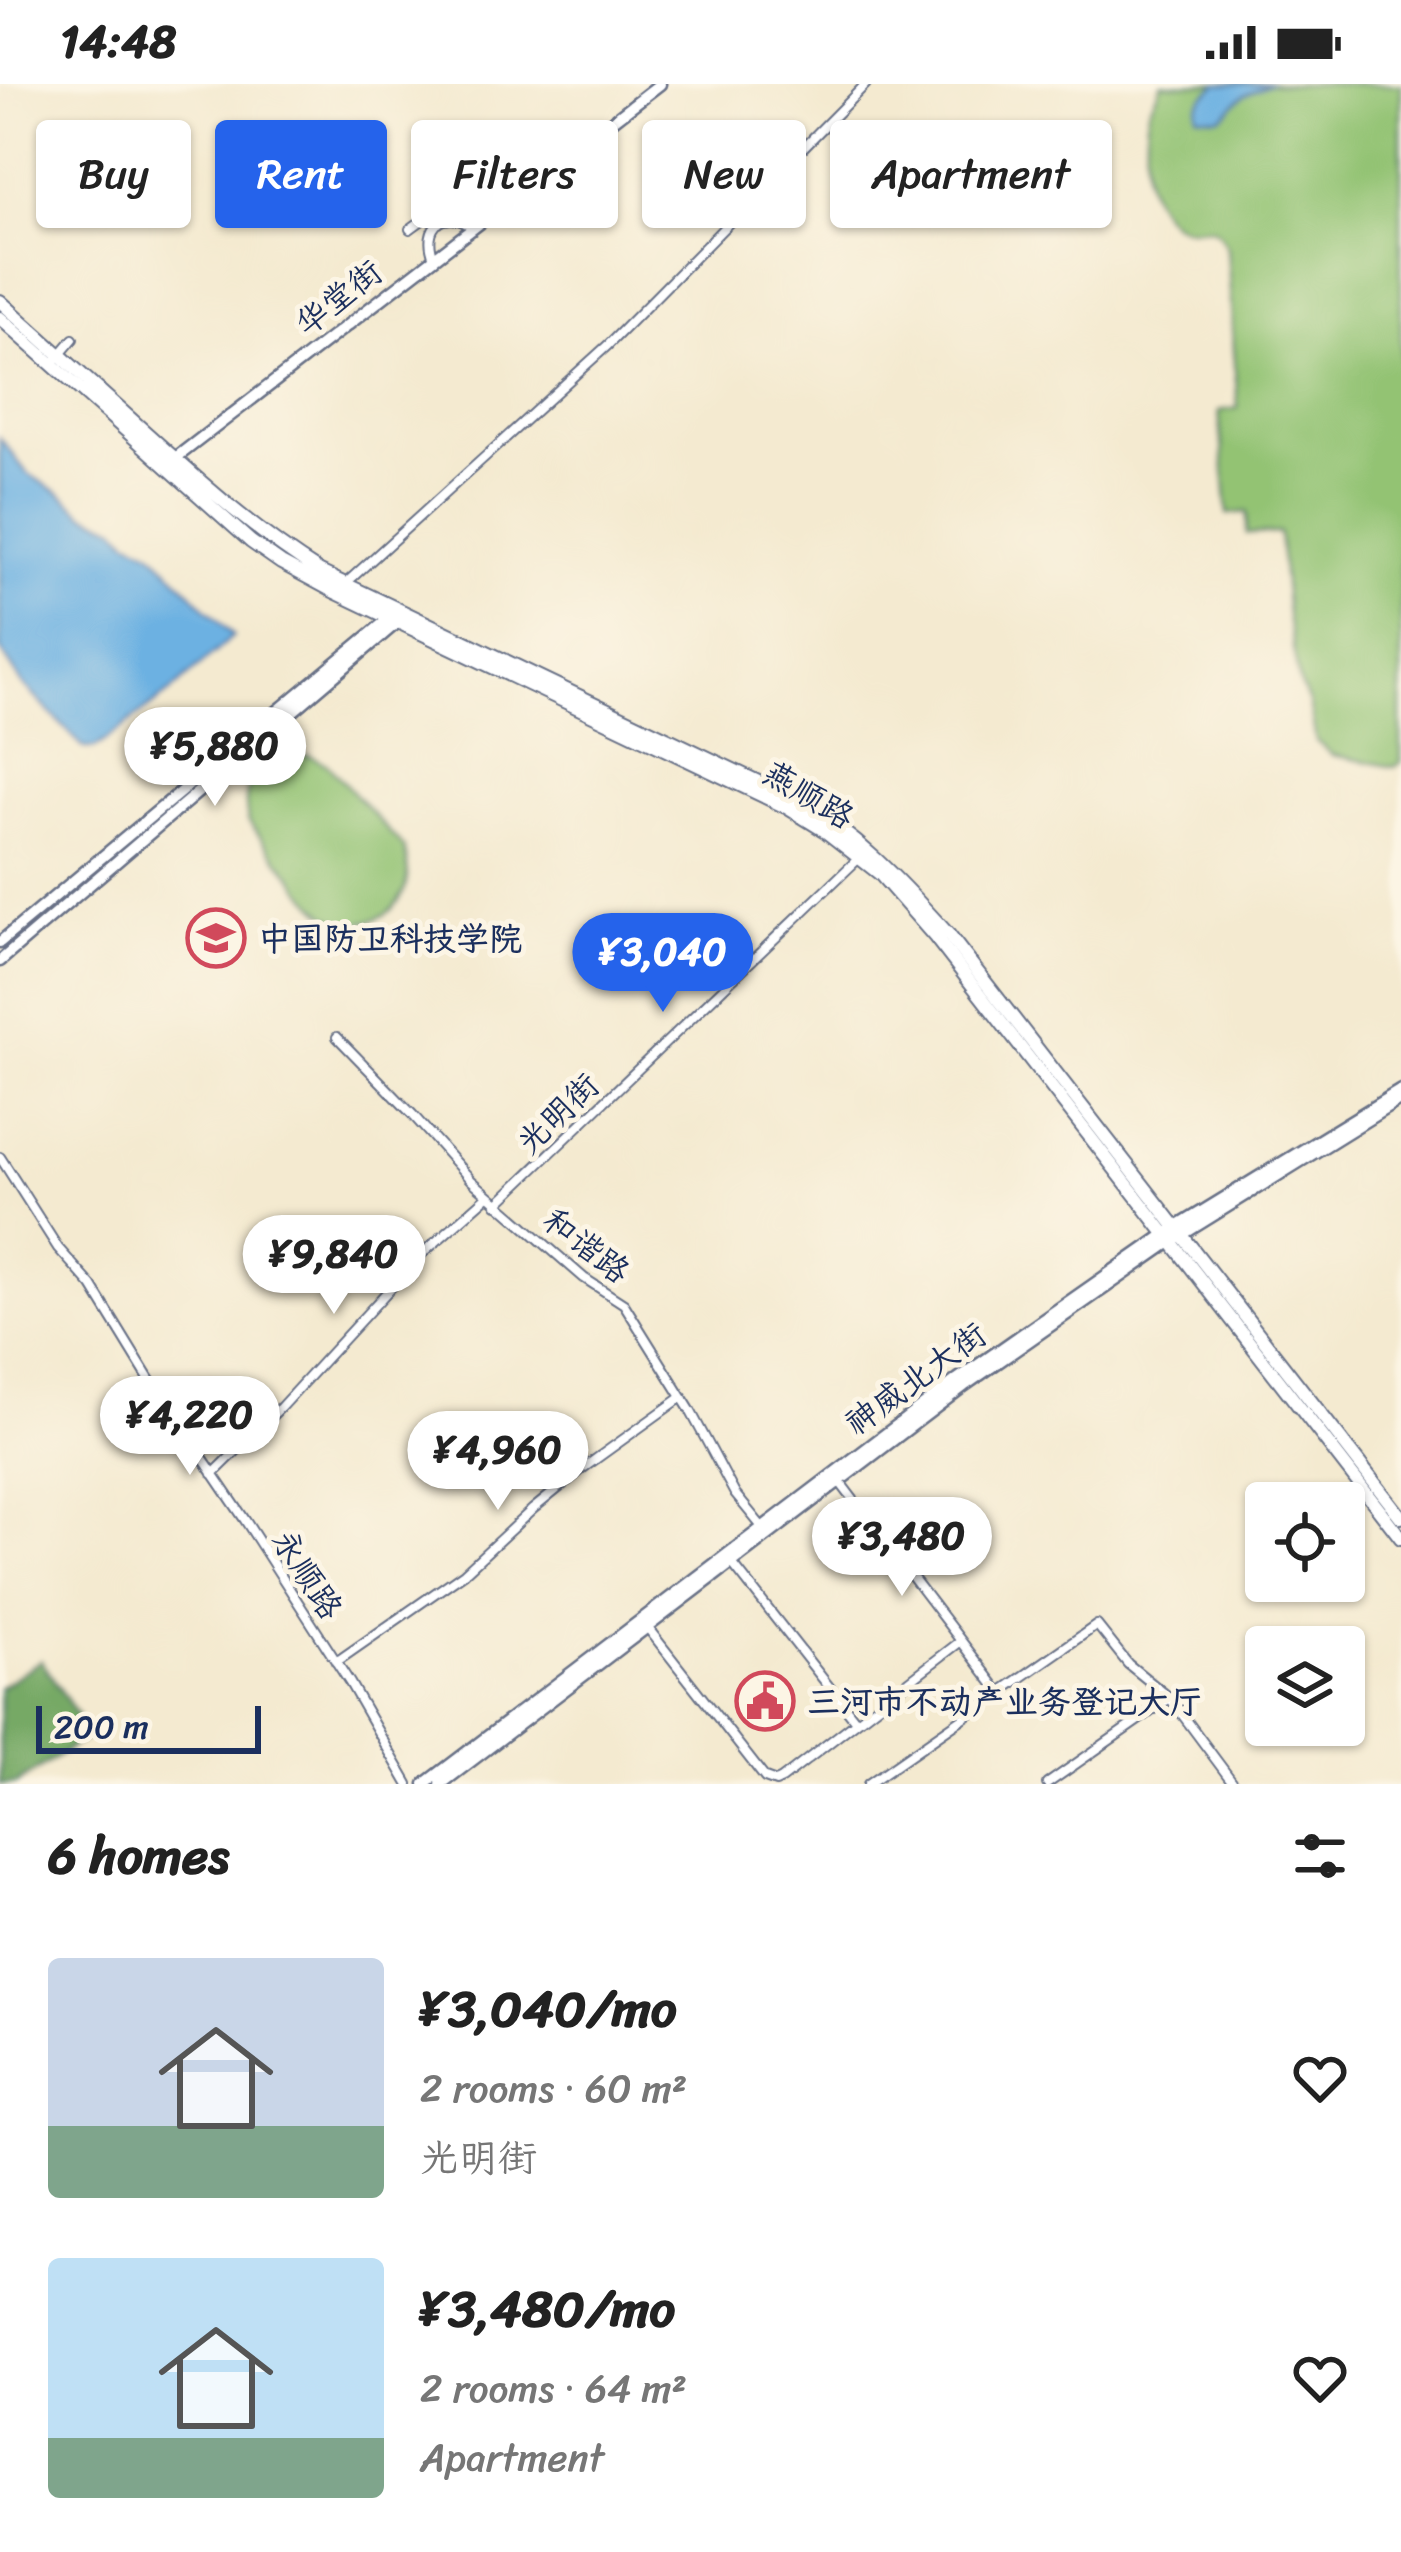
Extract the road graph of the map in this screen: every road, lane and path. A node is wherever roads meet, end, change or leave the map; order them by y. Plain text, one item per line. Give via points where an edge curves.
1 (660, 84) edge
2 (866, 84) edge
3 (613, 120) edge
4 (432, 228) edge
5 (473, 228) edge
6 (434, 258) junction
7 (0, 301) edge
8 (0, 318) edge
9 (74, 339) dead end
10 (56, 359) junction
11 (169, 462) junction
12 (345, 584) junction
13 (396, 617) junction
14 (859, 858) junction
15 (0, 942) edge
16 (0, 961) edge
17 (337, 1037) dead end
18 (1401, 1095) edge
19 (0, 1157) edge
20 (488, 1196) junction
21 (497, 1204) junction
22 (1175, 1234) junction
23 (682, 1397) junction
24 (213, 1474) junction
25 (838, 1480) junction
26 (1401, 1517) edge
27 (762, 1527) junction
28 (1401, 1538) edge
29 (731, 1562) junction
30 (647, 1627) junction
31 (961, 1641) junction
32 (336, 1662) junction
33 (1000, 1692) junction
34 (1169, 1698) junction
35 (856, 1722) junction
36 (767, 1781) edge
37 (408, 1784) edge
38 (425, 1784) edge
39 (441, 1784) edge
40 (868, 1784) edge
41 (1046, 1784) edge
42 (1234, 1784) edge

1 - 3 street, 华堂街
2 - 12 street via 608,345
4 - 6 street
5 - 6 street, 华堂街
6 - 11 street, 华堂街
7 - 10 main road, 燕顺路
8 - 10 main road, 燕顺路
9 - 10 street
10 - 11 main road, 燕顺路
11 - 12 main road, 燕顺路
11 - 13 main road, 燕顺路 via 281,563
12 - 13 main road, 燕顺路
13 - 14 main road, 燕顺路 via 744,786
13 - 15 street
13 - 16 street
13 - 22 main road, 燕顺路 via 751,776 833,822 888,867 948,934
14 - 21 street, 光明街
14 - 22 main road, 燕顺路 via 935,937
17 - 20 street, 和谐路
18 - 22 street, 神威北大街
19 - 24 street, 永顺路
20 - 21 street, 和谐路
20 - 24 street via 422,1254
21 - 23 street, 和谐路 via 624,1304
22 - 25 street, 神威北大街
22 - 26 main road, 燕顺路
22 - 27 street, 神威北大街 via 958,1379
22 - 28 main road, 燕顺路
23 - 27 street, 和谐路
23 - 32 street via 582,1469 464,1573
24 - 32 street, 永顺路
25 - 29 street, 神威北大街
25 - 31 street
27 - 38 street, 神威北大街
29 - 30 street, 神威北大街
29 - 35 street
30 - 36 street
30 - 39 street, 神威北大街
31 - 33 street
31 - 35 street
32 - 37 street, 永顺路
33 - 34 street via 1096,1625
33 - 40 street
34 - 41 street
34 - 42 street
35 - 36 street via 782,1779

